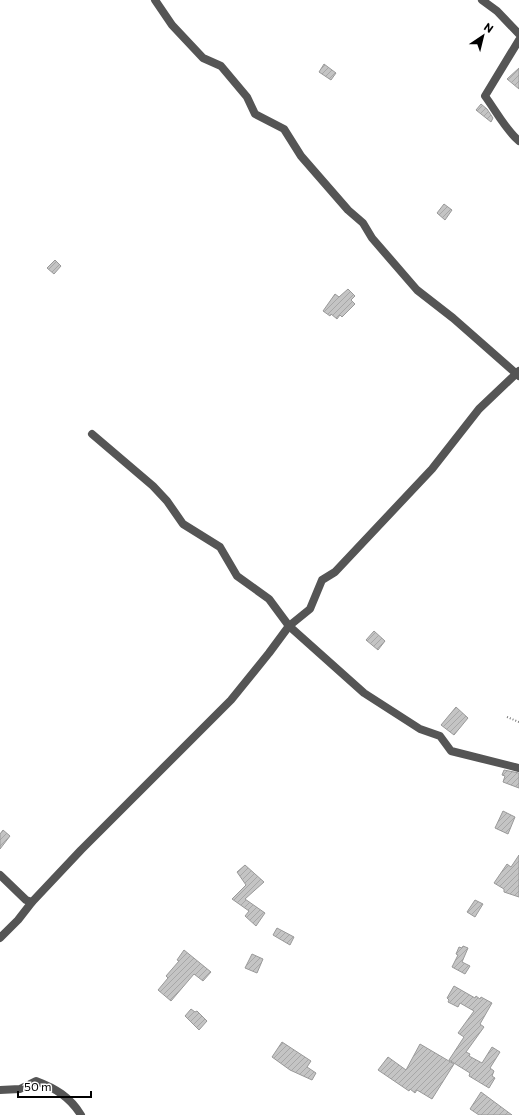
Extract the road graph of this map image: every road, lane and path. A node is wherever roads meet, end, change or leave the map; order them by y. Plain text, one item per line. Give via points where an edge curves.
1 (155, 0) edge
2 (482, 0) edge
3 (519, 34) edge
4 (519, 40) edge
5 (519, 141) edge
6 (518, 374) edge
7 (92, 434) dead end
8 (289, 626) junction
9 (508, 717) dead end
10 (519, 722) edge
11 (519, 768) edge
12 (0, 876) edge
13 (32, 902) junction
14 (0, 938) edge
15 (0, 1090) edge
16 (80, 1115) edge

1 - 6 street via 172,25 203,58 221,66 247,97 255,114 284,129 301,156 348,210 363,223 372,238 417,290
2 - 3 street via 497,11
4 - 5 street via 485,96 508,132
6 - 8 street via 479,409 432,469 335,572 322,580 310,609
7 - 8 street via 153,486 167,500 183,524 220,547 237,576 270,599
8 - 11 street via 364,693 420,730 440,736 451,751
8 - 13 street via 231,700
9 - 10 path
12 - 13 street via 26,900
13 - 14 street
15 - 16 street via 20,1088 36,1081 56,1088 76,1107

